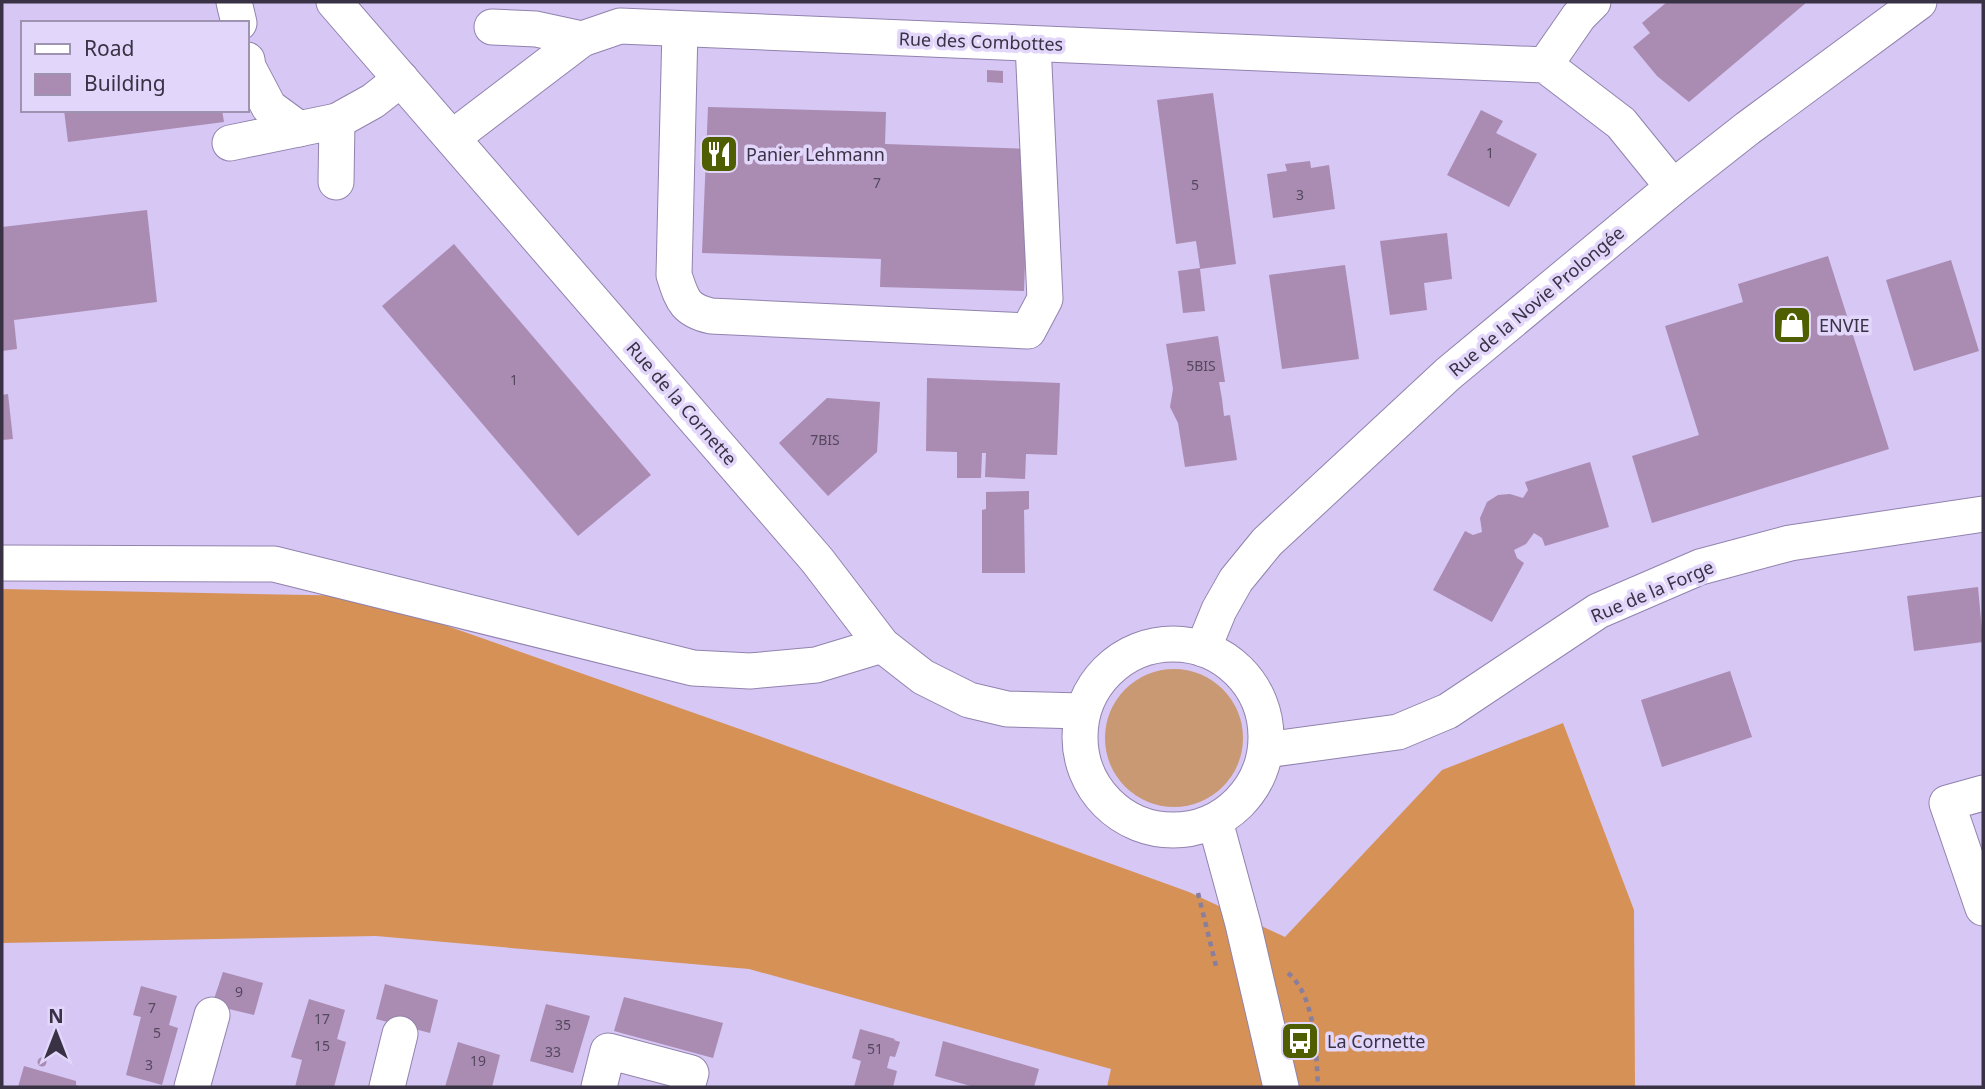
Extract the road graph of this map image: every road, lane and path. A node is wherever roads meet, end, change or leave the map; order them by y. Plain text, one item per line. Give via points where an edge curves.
1 (234, 2) edge
2 (334, 2) edge
3 (1593, 2) edge
4 (1919, 2) edge
5 (771, 17) edge
6 (239, 21) edge
7 (492, 27) dead end
8 (680, 29) junction
9 (582, 39) junction
10 (1033, 44) junction
11 (1545, 65) junction
12 (248, 67) edge
13 (401, 79) junction
14 (337, 121) junction
15 (299, 129) junction
16 (452, 138) junction
17 (230, 143) dead end
18 (336, 181) dead end
19 (1673, 187) junction
20 (1983, 514) edge
21 (2, 563) edge
22 (882, 645) junction
23 (1203, 649) junction
24 (1082, 711) junction
25 (1266, 750) junction
26 (1983, 793) edge
27 (1215, 821) junction
28 (1983, 908) edge
29 (212, 1015) dead end
30 (400, 1034) dead end
31 (192, 1087) edge
32 (387, 1087) edge
33 (599, 1087) edge
34 (687, 1087) edge
35 (1281, 1087) edge

1 - 6 street
2 - 13 street, Rue de la Cornette
3 - 11 street
4 - 19 street, Rue de la Novie Prolongée
5 - 8 street, Rue des Combottes
5 - 10 street, Rue des Combottes
7 - 9 street via 536,29
8 - 9 street, Rue des Combottes via 620,26
8 - 10 street via 674,275 681,298 696,312 1028,331 1045,299
9 - 16 street, Rue des Combottes
10 - 11 street, Rue des Combottes
11 - 19 street via 1621,123
12 - 15 street via 269,107
13 - 14 street via 373,102
13 - 16 street, Rue de la Cornette
14 - 15 street
14 - 18 street
15 - 17 street
16 - 22 street, Rue de la Cornette via 817,559
19 - 23 street, Rue de la Novie Prolongée via 1448,374 1267,542 1236,580
20 - 25 street, Rue de la Forge via 1790,543 1700,567 1598,611 1448,711 1398,732
21 - 22 street via 274,564 693,668 750,671 816,665
22 - 24 street, Rue de la Cornette via 923,677 969,700 1007,709
23 - 24 street via 1173,644 1142,649 1115,664 1095,686
23 - 25 street via 1231,664 1253,688 1265,718
24 - 27 street via 1080,743 1086,772 1101,797 1123,816 1150,828 1179,831
25 - 27 street via 1260,774 1247,795
26 - 28 street via 1947,803
27 - 35 street
29 - 31 street
30 - 32 street
33 - 34 street via 608,1051 691,1073

